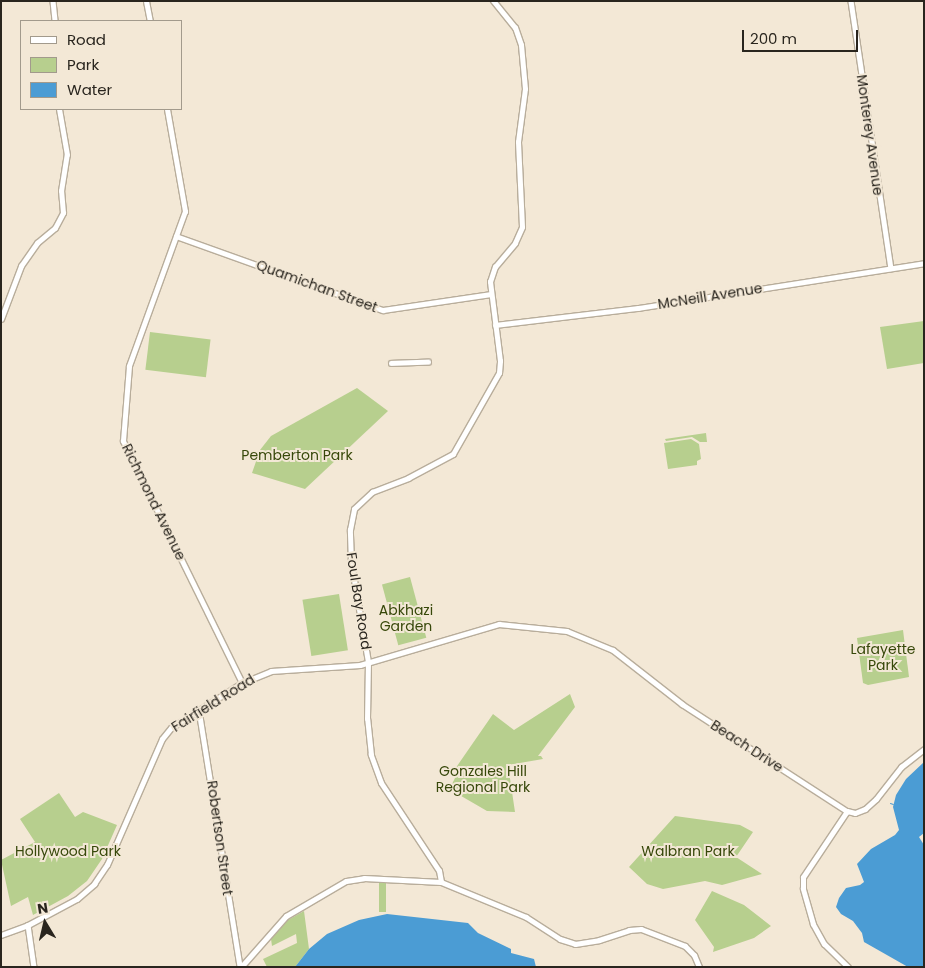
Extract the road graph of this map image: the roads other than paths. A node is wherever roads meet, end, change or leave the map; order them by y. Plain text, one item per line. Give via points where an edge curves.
1 (53, 1) edge
2 (146, 1) edge
3 (494, 1) edge
4 (850, 1) edge
5 (55, 20) edge
6 (150, 20) edge
7 (59, 110) edge
8 (166, 110) edge
9 (176, 236) junction
10 (924, 263) edge
11 (890, 268) junction
12 (491, 294) junction
13 (1, 319) edge
14 (495, 326) junction
15 (428, 362) dead end
16 (391, 363) dead end
17 (558, 629) joint
18 (368, 662) junction
19 (242, 683) junction
20 (199, 710) junction
21 (924, 749) edge
22 (846, 811) junction
23 (441, 882) junction
24 (28, 925) junction
25 (1, 935) edge
26 (242, 966) edge
27 (34, 967) edge
28 (699, 967) edge
29 (848, 967) edge

1 - 5 street
2 - 6 main road
3 - 12 street, Foul Bay Road via 515,28 525,89 518,142 522,227 515,243 492,273
4 - 11 street, Monterey Avenue
7 - 13 street via 67,155 62,213 55,228 36,243 21,266
8 - 9 main road, Richmond Avenue via 185,204
9 - 12 street, Quamichan Street via 383,310
9 - 19 main road, Richmond Avenue via 128,366 123,441
10 - 11 street, McNeill Avenue
11 - 14 street, McNeill Avenue via 638,308
12 - 14 street, Foul Bay Road
14 - 18 street, Foul Bay Road via 500,361 498,373 452,454 408,478 372,492 354,508 350,554
15 - 16 street
17 - 18 street, Fairfield Road via 499,624
17 - 22 street, Beach Drive via 613,650 682,704
18 - 19 street, Fairfield Road via 353,666 272,671
18 - 23 street, Foul Bay Road via 367,719 375,770 439,871
19 - 20 street, Fairfield Road
20 - 24 street, Fairfield Road via 171,728 162,739 107,865 94,884 77,899
20 - 26 street, Robertson Street
21 - 22 main road via 900,767 865,809 855,813
22 - 29 main road via 802,884 811,920 824,944
23 - 26 main road via 349,880 286,916
23 - 28 main road via 526,917 560,939 575,944 641,929 685,946
24 - 25 street, Fairfield Road
24 - 27 street

